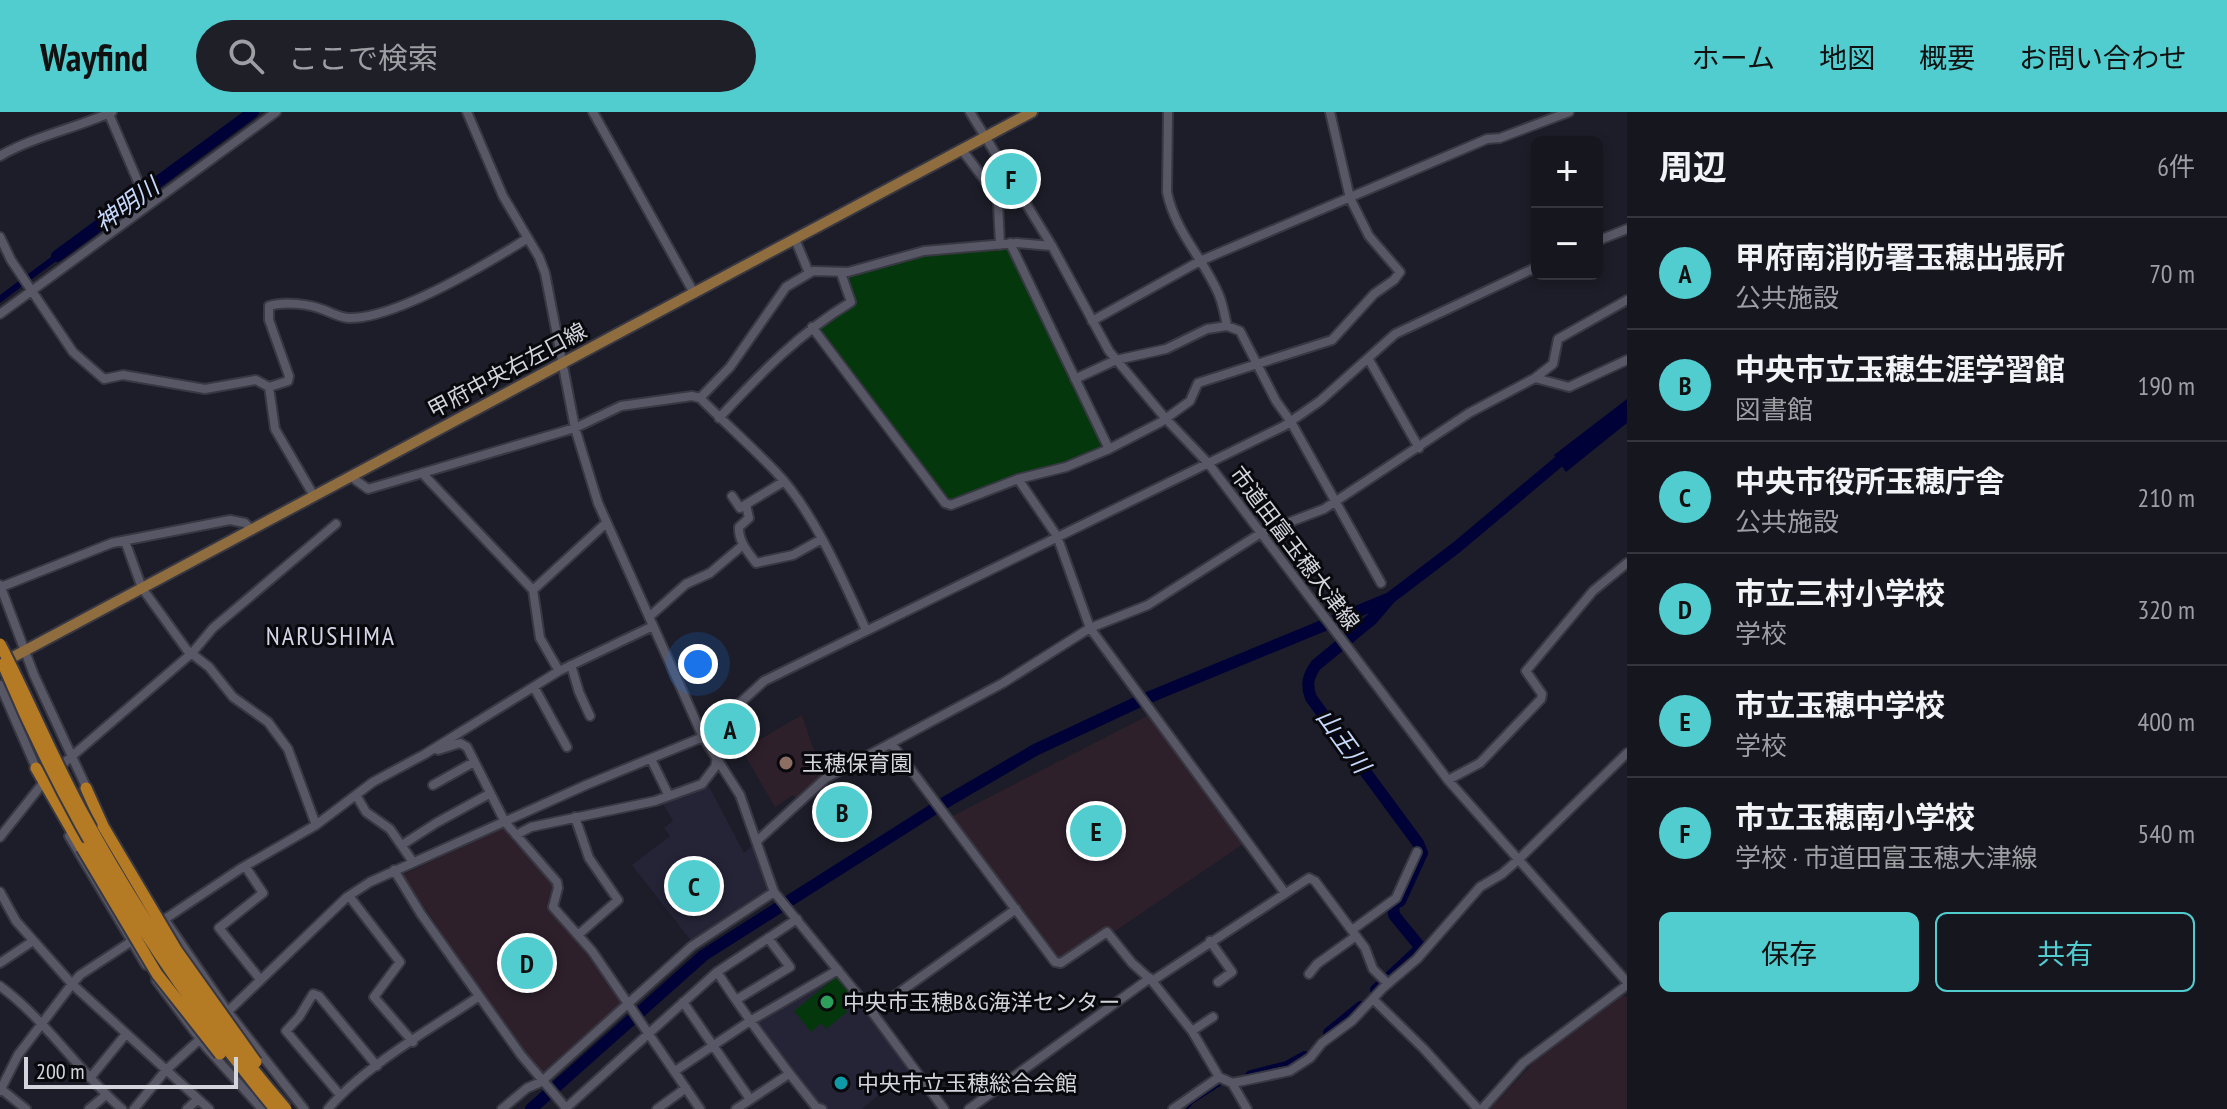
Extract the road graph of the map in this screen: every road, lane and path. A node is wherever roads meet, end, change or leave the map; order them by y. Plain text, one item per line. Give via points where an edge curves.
1 (276, 112) edge
2 (467, 112) edge
3 (593, 112) edge
4 (970, 112) edge
5 (1032, 112) edge
6 (1168, 112) edge
7 (1330, 112) edge
8 (1569, 112) edge
9 (110, 113) edge
10 (985, 137) junction
11 (962, 150) junction
12 (0, 156) edge
13 (1350, 198) junction
14 (151, 200) junction
15 (1627, 229) edge
16 (0, 237) edge
17 (528, 238) junction
18 (795, 239) junction
19 (1603, 239) edge
20 (1005, 244) junction
21 (1052, 246) junction
22 (1200, 261) junction
23 (1531, 270) edge
24 (809, 273) junction
25 (841, 273) junction
26 (31, 288) junction
27 (694, 293) junction
28 (1627, 300) edge
29 (0, 314) edge
30 (1092, 321) junction
31 (1227, 326) junction
32 (812, 327) junction
33 (1368, 358) junction
34 (1116, 360) junction
35 (1627, 360) edge
36 (562, 363) junction
37 (1255, 363) junction
38 (1535, 378) junction
39 (1075, 379) junction
40 (269, 387) junction
41 (700, 398) junction
42 (719, 418) junction
43 (1166, 419) junction
44 (1291, 422) junction
45 (575, 428) junction
46 (1419, 448) junction
47 (1109, 449) junction
48 (1208, 463) junction
49 (422, 473) junction
50 (350, 476) junction
51 (1018, 479) junction
52 (783, 482) junction
53 (314, 496) junction
54 (732, 496) dead end
55 (1335, 502) junction
56 (746, 505) junction
57 (606, 523) junction
58 (336, 524) dead end
59 (252, 530) junction
60 (1261, 533) junction
61 (1057, 536) junction
62 (820, 540) junction
63 (125, 541) junction
64 (743, 545) junction
65 (1627, 563) edge
66 (1381, 583) dead end
67 (0, 586) edge
68 (142, 588) junction
69 (533, 590) junction
70 (651, 621) junction
71 (1090, 628) junction
72 (866, 630) junction
73 (0, 644) edge
74 (25, 650) junction
75 (192, 653) junction
76 (0, 656) edge
77 (0, 664) edge
78 (571, 665) junction
79 (559, 671) junction
80 (0, 685) edge
81 (534, 687) junction
82 (590, 716) dead end
83 (703, 737) junction
84 (891, 743) junction
85 (567, 747) dead end
86 (1627, 753) edge
87 (425, 754) junction
88 (71, 757) junction
89 (717, 758) junction
90 (651, 759) junction
91 (474, 762) junction
92 (36, 768) joint
93 (1448, 780) junction
94 (43, 782) junction
95 (433, 785) dead end
96 (86, 788) junction
97 (489, 794) junction
98 (356, 795) junction
99 (669, 796) junction
100 (575, 817) junction
101 (505, 822) junction
102 (316, 825) junction
103 (516, 835) junction
104 (0, 837) edge
105 (757, 841) junction
106 (402, 845) junction
107 (1417, 852) dead end
108 (1519, 859) junction
109 (413, 862) junction
110 (245, 866) junction
111 (394, 870) junction
112 (0, 892) edge
113 (774, 892) junction
114 (1285, 893) junction
115 (349, 896) junction
116 (1016, 909) junction
117 (164, 919) junction
118 (797, 919) junction
119 (1354, 933) junction
120 (578, 935) junction
121 (768, 938) junction
122 (33, 941) junction
123 (1210, 941) junction
124 (130, 942) junction
125 (0, 963) edge
126 (838, 970) junction
127 (717, 972) junction
128 (1309, 974) dead end
129 (260, 979) junction
130 (1151, 980) junction
131 (1218, 982) dead end
132 (1627, 983) edge
133 (72, 984) junction
134 (1388, 984) junction
135 (0, 986) edge
136 (478, 997) junction
137 (1373, 999) junction
138 (736, 1000) junction
139 (683, 1002) junction
140 (628, 1003) junction
141 (228, 1012) junction
142 (872, 1012) junction
143 (1213, 1017) dead end
144 (750, 1021) junction
145 (43, 1023) junction
146 (1192, 1031) junction
147 (649, 1033) junction
148 (126, 1034) junction
149 (200, 1039) junction
150 (413, 1042) junction
151 (713, 1045) junction
152 (377, 1066) junction
153 (166, 1070) junction
154 (675, 1071) junction
155 (789, 1074) junction
156 (1219, 1077) junction
157 (90, 1078) junction
158 (1232, 1083) junction
159 (544, 1084) junction
160 (686, 1088) junction
161 (1, 1090) edge
162 (106, 1095) junction
163 (340, 1095) junction
164 (198, 1099) junction
165 (750, 1099) junction
166 (817, 1108) edge
167 (26, 1109) edge
168 (89, 1109) edge
169 (122, 1109) edge
170 (134, 1109) edge
171 (187, 1109) edge
172 (209, 1109) edge
173 (262, 1109) edge
174 (274, 1109) edge
175 (286, 1109) edge
176 (294, 1109) edge
177 (304, 1109) edge
178 (328, 1109) edge
179 (502, 1109) edge
180 (566, 1109) edge
181 (657, 1109) edge
182 (700, 1109) edge
183 (736, 1109) edge
184 (944, 1109) edge
185 (969, 1109) edge
186 (1173, 1109) edge
187 (1247, 1109) edge
188 (1480, 1109) edge

1 - 14 street
2 - 17 street via 503,196
3 - 27 street
4 - 10 street, 市道田富玉穂大津線
5 - 10 main road, 甲府中央右左口線
6 - 22 street via 1167,192 1180,229
7 - 13 street
8 - 13 street via 1487,139
9 - 12 street
9 - 14 street
10 - 11 main road, 甲府中央右左口線
10 - 21 street, 市道田富玉穂大津線
11 - 18 main road, 甲府中央右左口線
11 - 20 street via 994,192
13 - 22 street
13 - 37 street via 1369,236 1400,272 1337,336
14 - 26 street
15 - 19 street
16 - 26 street
17 - 36 street via 545,273
17 - 40 street via 480,269 374,313 347,318 310,305 269,306 289,376
18 - 24 street
18 - 27 main road, 甲府中央右左口線
20 - 21 street
20 - 25 street via 924,251
20 - 39 street
21 - 30 street, 市道田富玉穂大津線
22 - 30 street
22 - 31 street via 1219,295
23 - 33 street via 1409,326
24 - 25 street
24 - 41 street via 786,287 730,367
25 - 32 street via 851,302
26 - 29 street
26 - 40 street via 73,352 104,379 123,375 205,389 256,380
27 - 36 main road, 甲府中央右左口線
28 - 38 street via 1558,339 1553,364
30 - 34 street, 市道田富玉穂大津線
31 - 34 street via 1207,329 1166,349
31 - 37 street via 1240,331
32 - 42 street
32 - 51 street via 945,503
33 - 44 street
33 - 46 street
34 - 39 street
34 - 43 street, 市道田富玉穂大津線
35 - 38 street via 1569,387
36 - 45 street
36 - 50 main road, 甲府中央右左口線
37 - 43 street via 1198,383 1190,401
37 - 44 street
38 - 46 street via 1469,413
39 - 47 street
40 - 53 street via 275,429
41 - 42 street
41 - 45 street via 621,406
42 - 52 street
43 - 47 street
43 - 48 street, 市道田富玉穂大津線
44 - 48 street
44 - 55 street
45 - 49 street
45 - 57 street
46 - 55 street
47 - 51 street
48 - 60 street, 市道田富玉穂大津線
48 - 61 street
49 - 50 street via 368,489
49 - 69 street
50 - 53 main road, 甲府中央右左口線
51 - 61 street
52 - 56 street
52 - 62 street
53 - 59 main road, 甲府中央右左口線
54 - 56 street via 740,508
55 - 60 street
55 - 66 street
56 - 64 street via 749,518 738,533
57 - 69 street
57 - 70 street
58 - 75 street via 213,628
59 - 63 street via 230,520
59 - 68 main road, 甲府中央右左口線
60 - 71 street via 1148,605
60 - 93 street, 市道田富玉穂大津線
61 - 71 street
61 - 72 street
62 - 64 street via 793,555 756,563
62 - 72 street
63 - 67 street
63 - 68 street
64 - 70 street via 710,573 686,584
65 - 93 street via 1587,597 1526,671 1541,699 1480,763
67 - 74 street
68 - 74 main road, 甲府中央右左口線
68 - 75 street
69 - 79 street via 540,638
70 - 78 street
70 - 83 street
71 - 84 street via 1003,683
71 - 114 street
72 - 83 street via 764,681
73 - 175 highway, bridge via 69,787 127,887 199,999
74 - 77 main road, 甲府中央右左口線
74 - 88 street
75 - 88 street
75 - 102 street via 278,734 295,764
76 - 174 highway, bridge via 44,756 129,910 192,1004
78 - 79 street
78 - 82 street
79 - 81 street
80 - 92 street
81 - 85 street
81 - 87 street
83 - 89 street
83 - 90 street
84 - 105 street via 826,778
84 - 116 street
86 - 108 street
87 - 91 street via 460,743
87 - 98 street
88 - 94 street
88 - 96 street
89 - 99 street via 702,784
89 - 105 street via 740,795
90 - 99 street
90 - 101 street
91 - 95 street
91 - 97 street
92 - 94 highway
93 - 108 street, 市道田富玉穂大津線
94 - 104 street
94 - 124 street
94 - 174 highway, bridge via 163,983
96 - 117 street
96 - 176 highway, bridge via 177,951
97 - 101 street
97 - 106 street
98 - 102 street
98 - 106 street via 366,812
99 - 100 street
100 - 103 street
100 - 120 street via 589,858 618,900
101 - 103 street
101 - 109 street
102 - 110 street
103 - 120 street via 557,882 553,907
105 - 113 street
106 - 109 street
107 - 119 street via 1396,898
108 - 132 street, 市道田富玉穂大津線
108 - 134 street via 1480,887
109 - 111 street
110 - 117 street
110 - 129 street via 263,893 219,928
111 - 115 street
111 - 136 street
112 - 122 street
113 - 118 street
113 - 140 street via 692,946
114 - 119 street via 1309,878 1315,881
114 - 123 street
115 - 129 street
115 - 150 street via 400,962 374,997
116 - 130 street via 1055,962 1107,932
116 - 142 street
117 - 124 street
117 - 141 street
118 - 121 street
118 - 126 street
119 - 128 street
119 - 134 street via 1373,969
120 - 140 street
121 - 127 street
121 - 138 street via 790,967
122 - 125 street
122 - 133 street
123 - 130 street
123 - 131 street via 1232,972
124 - 133 street
124 - 149 street
126 - 142 street
126 - 144 street
127 - 138 street
127 - 139 street
129 - 141 street
130 - 146 street
130 - 185 street
132 - 188 street via 1523,1063
133 - 145 street
133 - 148 street
134 - 137 street
135 - 145 street
136 - 150 street
136 - 159 street
137 - 158 street via 1300,1066
137 - 188 street
138 - 144 street
139 - 147 street
139 - 151 street
140 - 147 street
140 - 159 street
141 - 149 street
141 - 177 street
142 - 184 street
143 - 146 street
144 - 151 street
144 - 155 street
145 - 157 street
145 - 161 street via 18,1055
146 - 156 street
147 - 154 street
147 - 180 street
148 - 153 street
148 - 157 street
149 - 153 street
149 - 173 street
150 - 152 street
151 - 154 street
151 - 165 street
152 - 163 street
152 - 163 street via 313,994 286,1031
153 - 164 street
153 - 170 street
154 - 160 street
155 - 165 street
155 - 166 street
156 - 158 street
156 - 186 street
157 - 162 street
158 - 187 street
159 - 179 street via 527,1088
159 - 180 street
160 - 181 street
160 - 182 street
161 - 167 street
162 - 168 street
162 - 169 street
163 - 178 street
164 - 171 street
164 - 172 street
165 - 183 street

